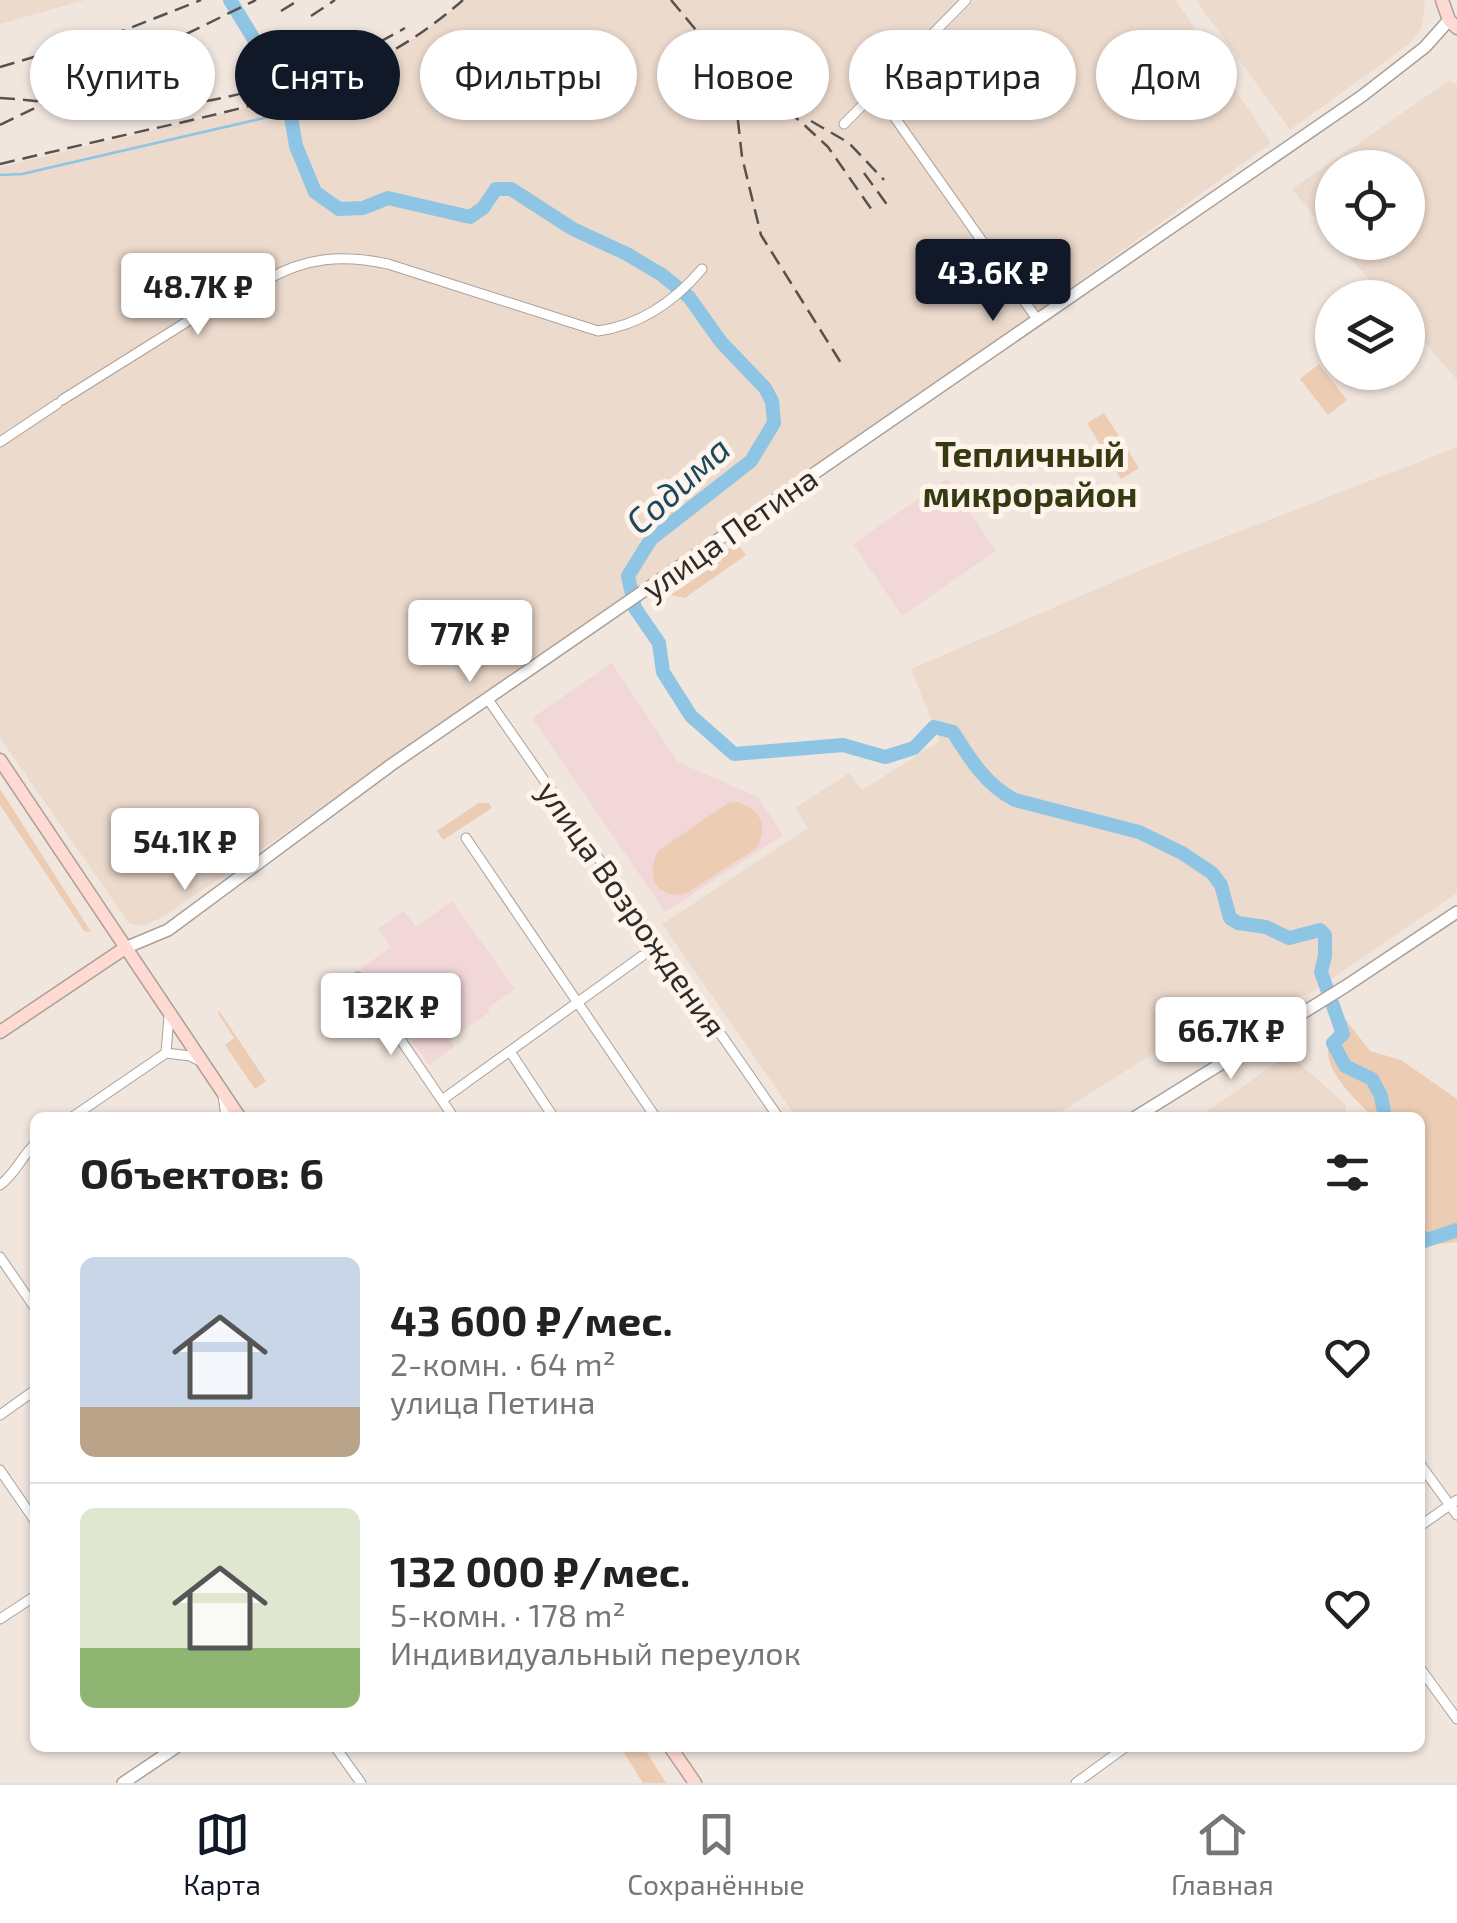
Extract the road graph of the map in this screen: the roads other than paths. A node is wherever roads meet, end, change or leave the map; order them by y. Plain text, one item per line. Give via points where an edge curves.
1 (966, 0) edge
2 (1442, 0) edge
3 (1454, 20) edge
4 (936, 30) edge
5 (849, 119) edge
6 (897, 120) edge
7 (844, 124) dead end
8 (702, 269) dead end
9 (1037, 318) junction
10 (0, 442) edge
11 (487, 698) junction
12 (0, 760) edge
13 (466, 838) dead end
14 (1457, 912) edge
15 (124, 948) junction
16 (642, 956) dead end
17 (358, 977) dead end
18 (580, 1003) junction
19 (169, 1014) junction
20 (0, 1032) edge
21 (166, 1053) junction
22 (511, 1053) junction
23 (202, 1062) junction
24 (222, 1092) junction
25 (442, 1100) junction
26 (81, 1112) edge
27 (225, 1112) edge
28 (236, 1112) edge
29 (450, 1112) edge
30 (550, 1112) edge
31 (652, 1112) edge
32 (774, 1112) edge
33 (1152, 1112) edge
34 (30, 1149) edge
35 (0, 1185) edge
36 (0, 1257) edge
37 (30, 1301) edge
38 (30, 1394) edge
39 (0, 1415) edge
40 (0, 1470) edge
41 (1425, 1470) edge
42 (1453, 1502) edge
43 (30, 1514) edge
44 (1457, 1514) edge
45 (1425, 1522) edge
46 (30, 1599) edge
47 (0, 1620) edge
48 (1425, 1675) edge
49 (1457, 1719) edge
50 (168, 1752) edge
51 (339, 1752) edge
52 (674, 1752) edge
53 (1119, 1752) edge
54 (122, 1783) edge
55 (361, 1783) edge
56 (695, 1783) edge
57 (1076, 1783) edge

1 - 4 street
2 - 3 main road
3 - 9 street, улица Петина via 1362,96
5 - 7 street
6 - 9 street
8 - 10 street via 638,321 598,332 388,264 317,259 288,268 230,304 209,308
9 - 11 street, улица Петина
11 - 15 street, улица Петина via 179,922
11 - 32 street, улица Возрождения
12 - 15 main road
13 - 18 street
14 - 33 street
15 - 19 main road
15 - 20 main road, улица Петина
16 - 18 street
17 - 25 street
18 - 22 street
18 - 31 street
19 - 21 street
19 - 23 main road
21 - 23 street
21 - 26 street
22 - 25 street
22 - 30 street
23 - 24 main road
24 - 27 street
24 - 28 main road
25 - 29 street
34 - 35 street
36 - 37 street
38 - 39 street
40 - 43 street
41 - 42 street
42 - 44 street
42 - 45 street
46 - 47 street
48 - 49 street
50 - 54 street
51 - 55 street
52 - 56 main road
53 - 57 street

